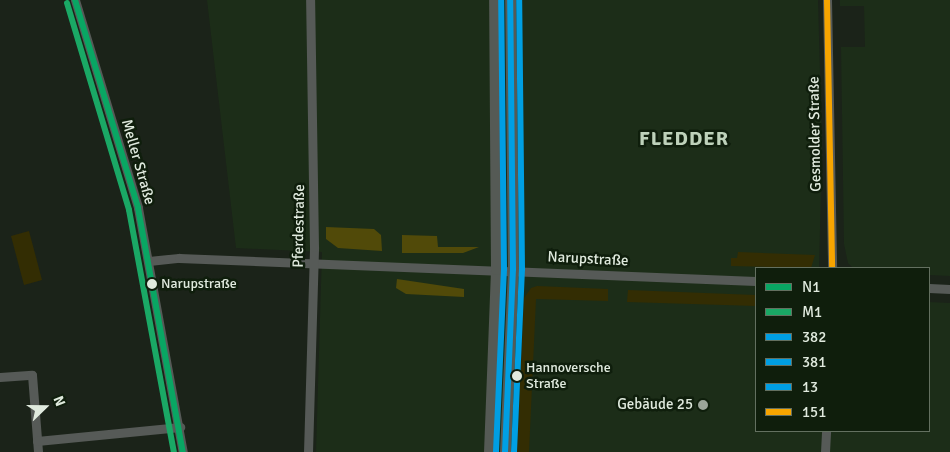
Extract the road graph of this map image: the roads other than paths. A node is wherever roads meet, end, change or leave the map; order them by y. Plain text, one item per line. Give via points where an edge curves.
1 (75, 0) edge
2 (310, 0) edge
3 (494, 0) edge
4 (510, 0) edge
5 (826, 0) edge
6 (149, 261) junction
7 (312, 264) junction
8 (832, 267) edge
9 (496, 269) junction
10 (513, 269) junction
11 (755, 281) edge
12 (930, 288) edge
13 (950, 289) edge
14 (0, 377) edge
15 (180, 427) junction
16 (826, 432) edge
17 (37, 441) junction
18 (38, 452) edge
19 (183, 452) edge
20 (308, 452) edge
21 (489, 452) edge
22 (505, 452) edge
23 (824, 452) edge

1 - 6 street, Meller Straße via 134,192
2 - 7 street, Pferdestraße
3 - 9 main road
4 - 10 main road
5 - 8 street, Gesmolder Straße
6 - 7 street, Narupstraße via 179,258
6 - 15 street, Meller Straße
7 - 9 street, Narupstraße
7 - 20 street, Pferdestraße
9 - 10 street, Narupstraße
9 - 21 main road
10 - 11 street, Narupstraße
10 - 22 main road
12 - 13 street
14 - 17 street via 32,375
15 - 17 street
15 - 19 street, Meller Straße
16 - 23 street
17 - 18 street

